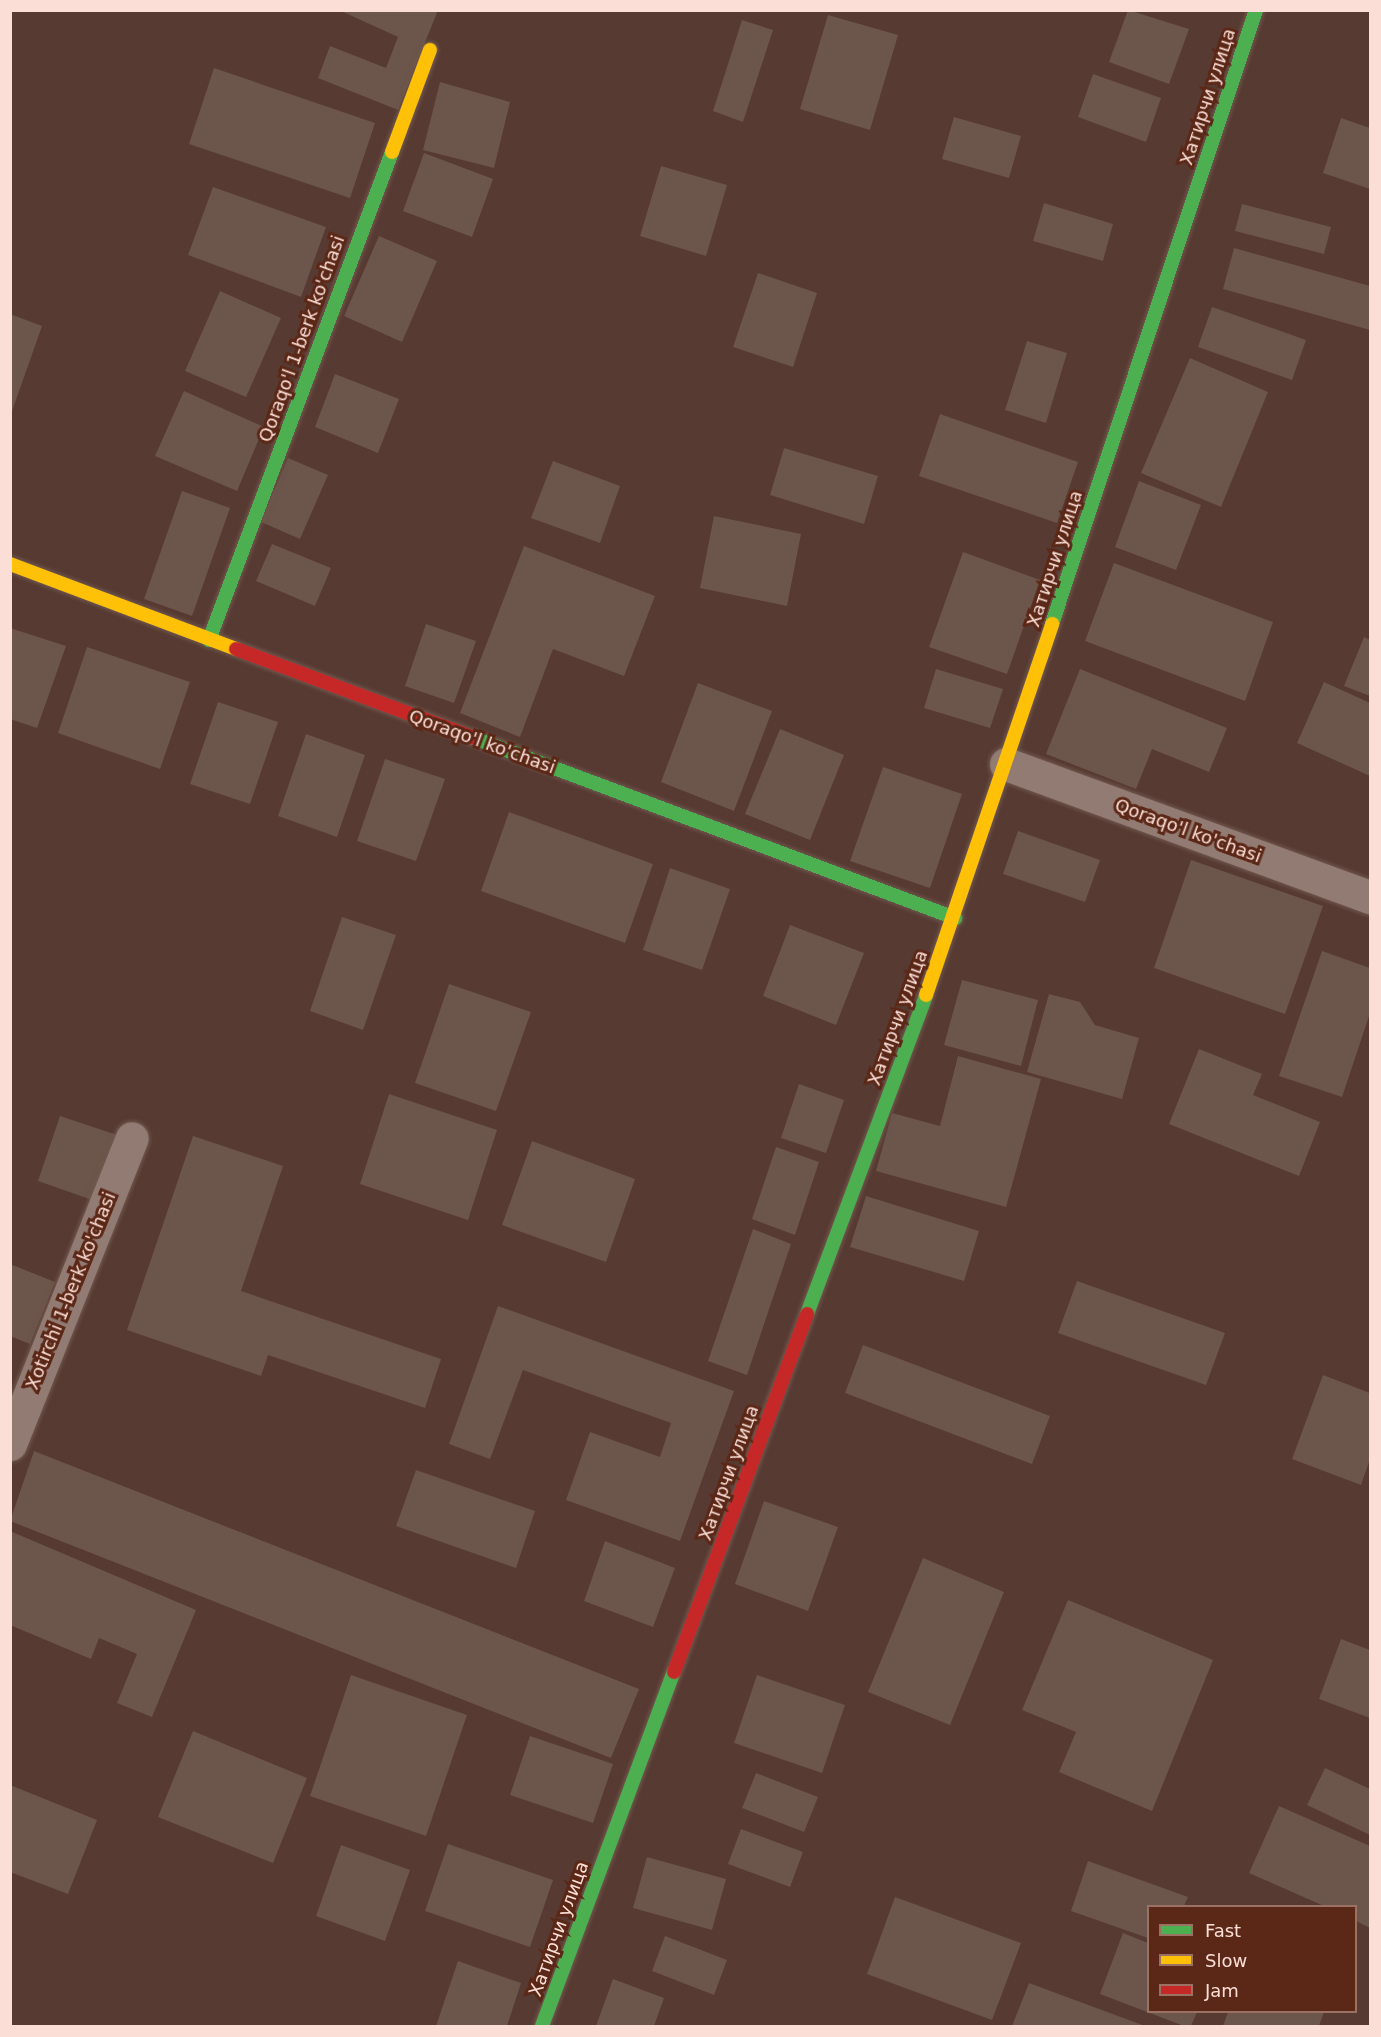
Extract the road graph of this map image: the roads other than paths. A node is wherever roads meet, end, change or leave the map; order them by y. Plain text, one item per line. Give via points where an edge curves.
1 (1256, 10) edge
2 (429, 50) dead end
3 (10, 564) edge
4 (209, 640) junction
5 (1006, 764) junction
6 (1371, 897) edge
7 (955, 918) junction
8 (132, 1138) dead end
9 (10, 1444) edge
10 (542, 2026) edge

1 - 5 street, Хатирчи улица
2 - 4 street, Qoraqo'l 1-berk ko'chasi
3 - 4 street, Qoraqo'l ko'chasi
4 - 7 street, Qoraqo'l ko'chasi
5 - 6 street, Qoraqo'l ko'chasi
5 - 7 street, Хатирчи улица
7 - 10 street, Хатирчи улица
8 - 9 street, Xotirchi 1-berk ko'chasi

